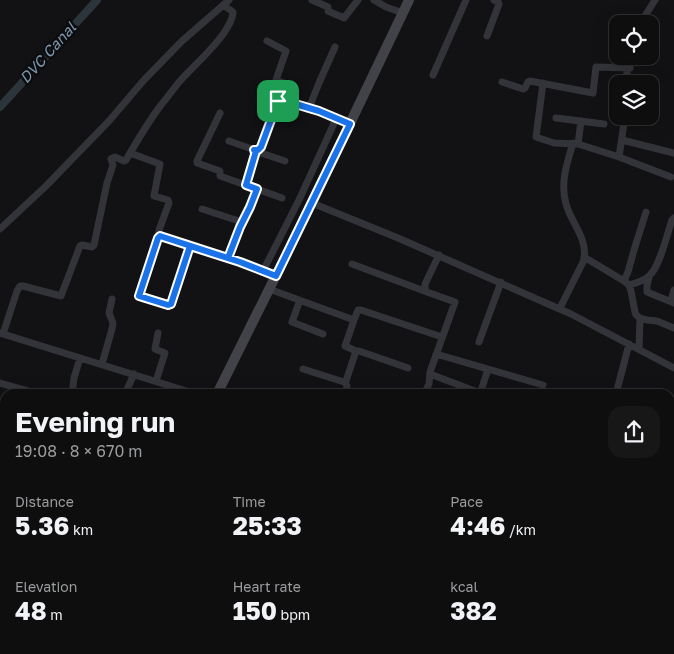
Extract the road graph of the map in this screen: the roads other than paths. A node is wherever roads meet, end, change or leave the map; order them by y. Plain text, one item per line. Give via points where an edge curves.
1 (312, 0) edge
2 (358, 0) edge
3 (374, 0) edge
4 (409, 0) edge
5 (466, 0) edge
6 (494, 0) edge
7 (655, 0) edge
8 (226, 3) edge
9 (403, 13) junction
10 (646, 15) edge
11 (486, 36) dead end
12 (267, 41) dead end
13 (335, 47) dead end
14 (630, 65) edge
15 (627, 68) junction
16 (433, 75) dead end
17 (627, 75) edge
18 (502, 82) dead end
19 (542, 84) junction
20 (282, 100) junction
21 (309, 108) junction
22 (220, 113) dead end
23 (336, 118) junction
24 (556, 118) dead end
25 (580, 121) junction
26 (350, 124) junction
27 (604, 124) dead end
28 (624, 125) edge
29 (622, 140) junction
30 (229, 141) dead end
31 (575, 144) junction
32 (255, 151) junction
33 (130, 153) junction
34 (674, 153) edge
35 (619, 157) junction
36 (285, 161) dead end
37 (671, 178) dead end
38 (246, 185) junction
39 (257, 189) junction
40 (282, 198) dead end
41 (312, 203) junction
42 (202, 209) dead end
43 (646, 212) dead end
44 (674, 218) edge
45 (242, 222) junction
46 (0, 229) edge
47 (159, 237) junction
48 (190, 246) junction
49 (438, 255) junction
50 (584, 257) junction
51 (228, 258) junction
52 (352, 264) dead end
53 (263, 271) junction
54 (276, 276) junction
55 (649, 277) junction
56 (501, 282) junction
57 (626, 283) junction
58 (270, 289) junction
59 (674, 290) edge
60 (427, 292) junction
61 (112, 299) dead end
62 (300, 300) junction
63 (672, 302) edge
64 (560, 308) junction
65 (640, 318) junction
66 (354, 320) junction
67 (674, 328) edge
68 (158, 333) dead end
69 (1, 334) edge
70 (323, 334) dead end
71 (442, 337) junction
72 (479, 342) dead end
73 (629, 344) junction
74 (639, 349) junction
75 (356, 351) junction
76 (436, 354) junction
77 (80, 358) junction
78 (102, 364) junction
79 (408, 368) dead end
80 (674, 368) edge
81 (303, 369) dead end
82 (488, 369) junction
83 (134, 374) junction
84 (430, 374) junction
85 (156, 381) junction
86 (345, 382) junction
87 (0, 383) edge
88 (543, 385) dead end
89 (21, 389) edge
90 (73, 389) edge
91 (128, 389) edge
92 (181, 389) edge
93 (220, 389) edge
94 (346, 389) edge
95 (426, 389) edge
96 (469, 389) edge
97 (481, 389) edge
98 (617, 389) edge

1 - 2 street via 344,18
3 - 9 street
4 - 9 street
5 - 16 street
6 - 11 street via 499,4
7 - 10 street
8 - 33 street via 233,13 219,39 180,81
8 - 46 street via 182,41 46,186
9 - 26 street
12 - 20 street via 286,51 276,80 288,85
13 - 21 street
14 - 15 street
15 - 17 street
15 - 19 street via 596,67 592,93
18 - 19 street via 523,89 528,81
19 - 31 street via 536,137 554,143
20 - 21 street
20 - 32 street via 278,101 261,147
21 - 23 street
22 - 38 street via 197,163
23 - 26 street
23 - 53 street
24 - 25 street
25 - 27 street
25 - 31 street
26 - 41 street
28 - 29 street
29 - 34 street
29 - 35 street
30 - 32 street
31 - 35 street
31 - 50 street via 565,169 564,194 568,211 579,232
32 - 36 street
32 - 38 street
33 - 47 street via 160,164 154,196 169,203
33 - 69 street via 125,161 115,157 111,159 113,165 94,245 80,246 61,296 20,286
35 - 37 street
38 - 39 street
39 - 40 street
39 - 45 street
41 - 49 street
41 - 54 street
42 - 45 street
43 - 57 street
44 - 55 street
45 - 51 street
47 - 48 street
47 - 48 street via 139,296 168,305
48 - 51 street
49 - 56 street
49 - 60 street via 424,287
50 - 57 street
50 - 64 street
51 - 53 street
52 - 60 street
53 - 54 street
54 - 58 street
55 - 57 street
55 - 63 street via 647,292
56 - 64 street
56 - 72 street
57 - 65 street
58 - 62 street
58 - 93 street
59 - 63 street
60 - 71 street via 455,302
61 - 78 street via 109,313 113,323
62 - 66 street
62 - 70 street via 292,322
64 - 73 street
65 - 67 street
65 - 74 street
66 - 71 street via 361,310
66 - 75 street via 346,346
68 - 85 street via 155,349 165,354
69 - 77 street
71 - 76 street
73 - 74 street
73 - 98 street
74 - 80 street
75 - 79 street
75 - 86 street
76 - 82 street
76 - 84 street
77 - 78 street
77 - 90 street
78 - 83 street
81 - 86 street
82 - 88 street
82 - 97 street
83 - 85 street
83 - 91 street
84 - 95 street
84 - 96 street
85 - 92 street
86 - 94 street
87 - 89 street

